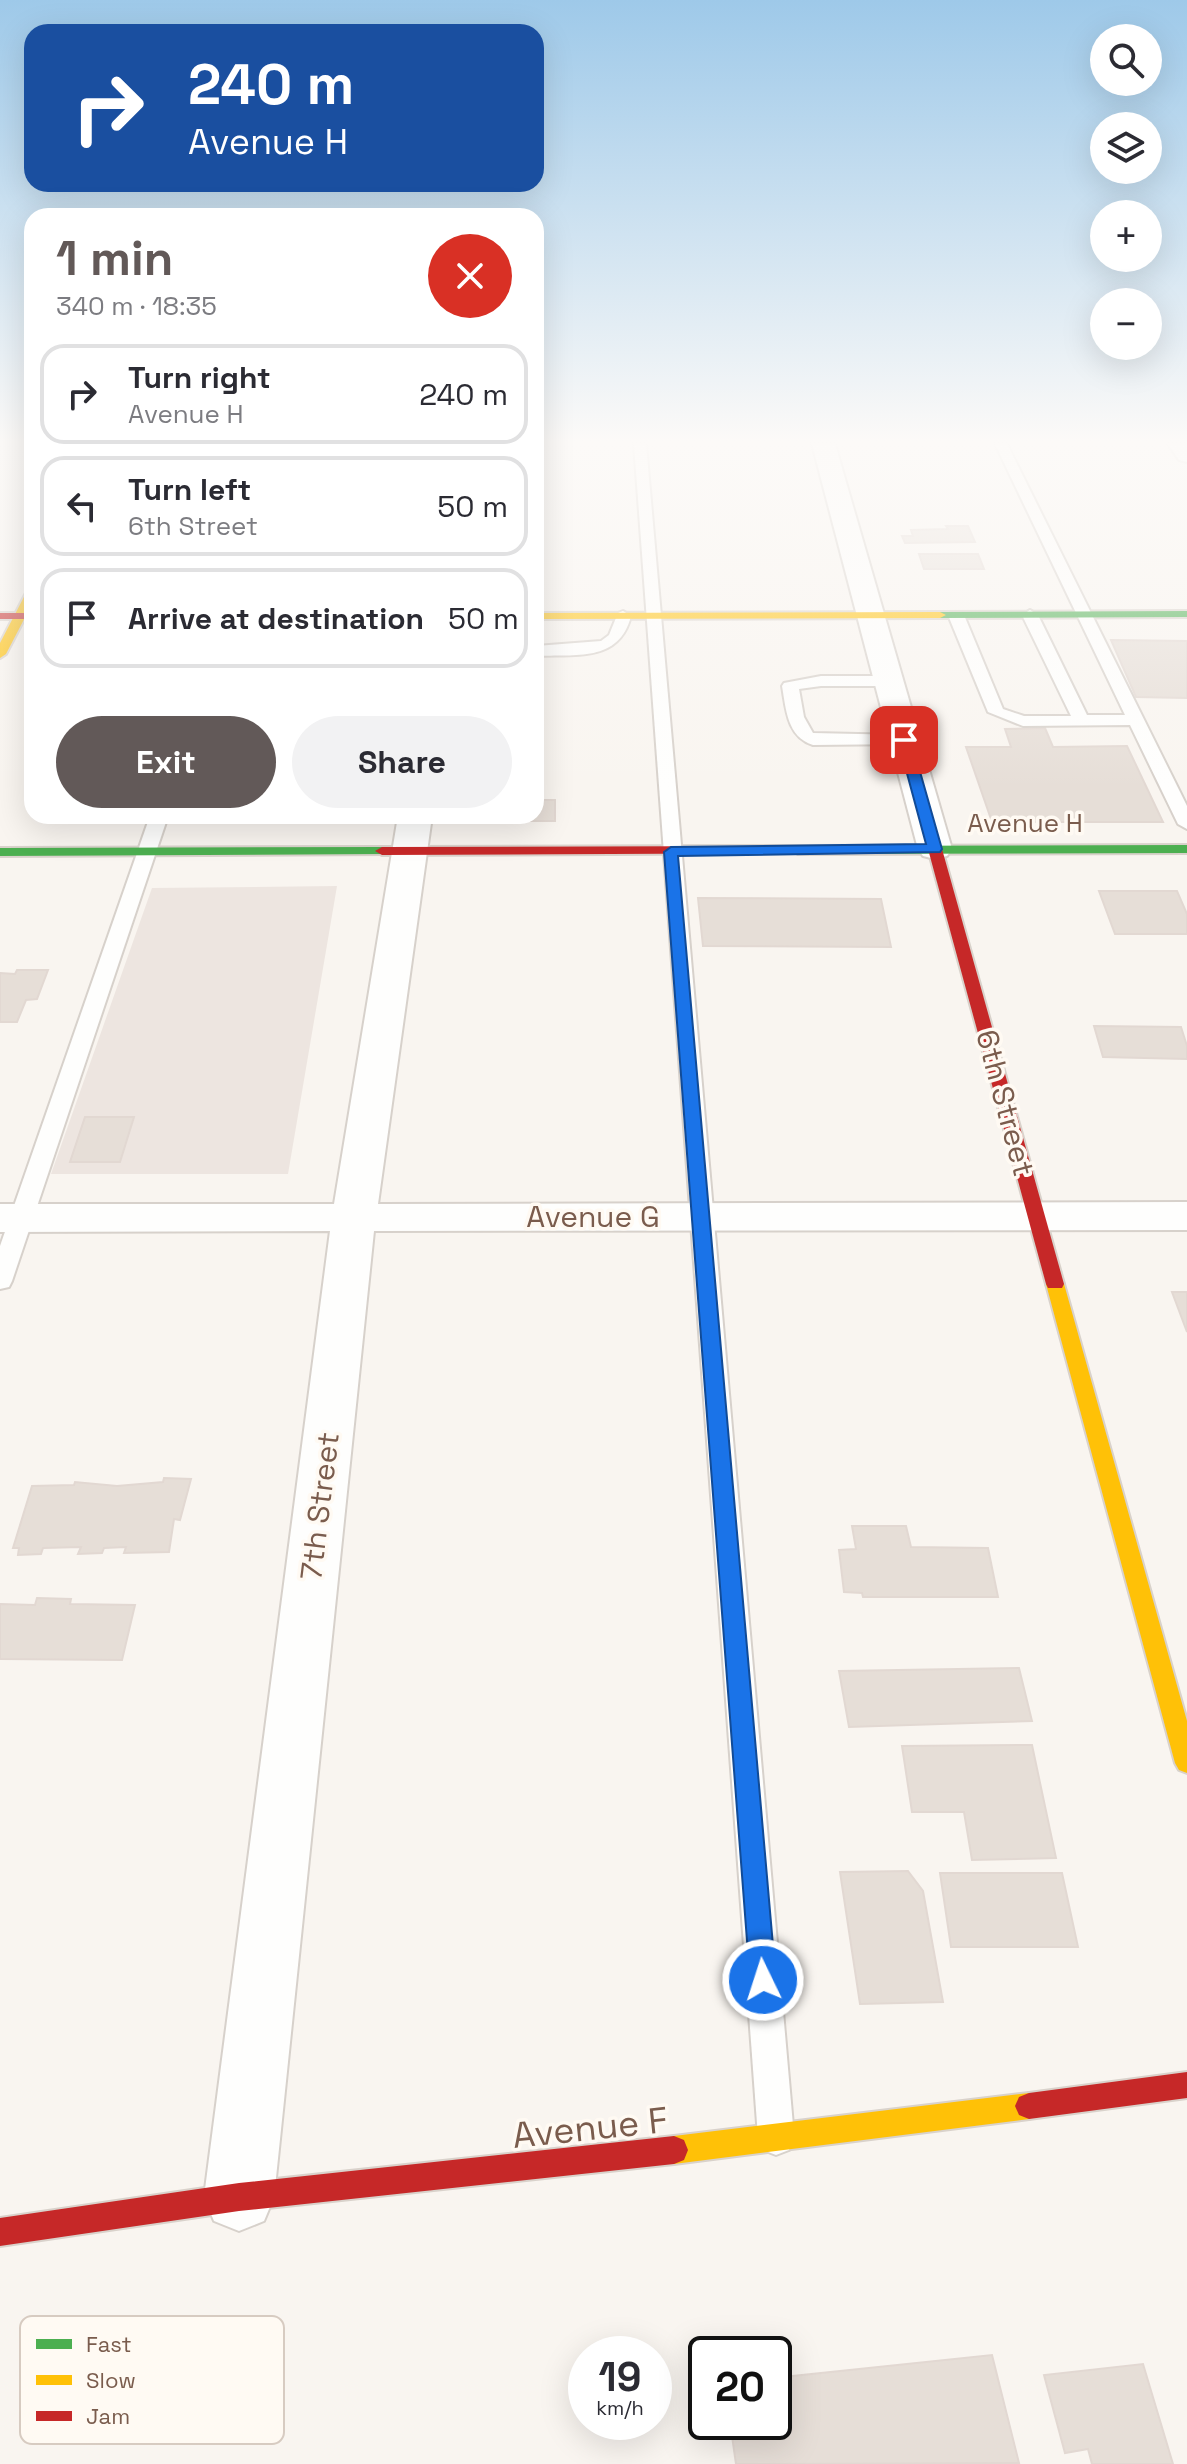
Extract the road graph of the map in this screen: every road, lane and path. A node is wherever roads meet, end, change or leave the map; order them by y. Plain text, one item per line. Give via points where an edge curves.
1 (649, 559) edge
2 (855, 559) edge
3 (1058, 559) edge
4 (1187, 614) edge
5 (870, 615) junction
6 (956, 615) junction
7 (1030, 615) junction
8 (1086, 615) junction
9 (0, 616) edge
10 (24, 616) edge
11 (544, 616) edge
12 (623, 616) junction
13 (654, 616) junction
14 (24, 619) edge
15 (544, 651) edge
16 (0, 654) edge
17 (888, 681) junction
18 (1081, 720) junction
19 (1136, 720) junction
20 (904, 740) junction
21 (157, 824) edge
22 (1187, 824) edge
23 (412, 834) edge
24 (935, 849) junction
25 (1187, 849) edge
26 (0, 852) edge
27 (148, 852) junction
28 (671, 852) junction
29 (1036, 1216) junction
30 (1187, 1216) edge
31 (354, 1217) junction
32 (701, 1217) junction
33 (11, 1218) edge
34 (0, 1281) edge
35 (1187, 1763) edge
36 (1187, 2085) edge
37 (776, 2139) junction
38 (239, 2197) junction
39 (0, 2232) edge

1 - 13 lane
2 - 5 street, 6th Street
3 - 8 lane
4 - 8 main road
5 - 6 main road
5 - 13 main road
5 - 17 street, 6th Street
6 - 7 main road
6 - 18 lane via 996,712 1023,721
7 - 8 main road
7 - 18 lane
8 - 19 lane
9 - 10 main road
11 - 12 main road
12 - 13 main road
12 - 15 lane via 610,643
13 - 28 lane
14 - 16 main road
17 - 20 street, 6th Street
17 - 20 lane via 790,686 799,726 813,740
18 - 19 lane
19 - 22 lane
20 - 24 street, 6th Street
21 - 27 lane
23 - 27 main road, Avenue H
23 - 28 main road, Avenue H
23 - 31 street, 7th Street
24 - 25 main road, Avenue H
24 - 28 main road, Avenue H
24 - 29 main road, 6th Street
26 - 27 main road, Avenue H
27 - 33 lane
28 - 32 lane
29 - 30 street, Avenue G
29 - 32 street, Avenue G
29 - 35 main road, 6th Street
31 - 32 street, Avenue G
31 - 33 street, Avenue G
31 - 38 street, 7th Street
32 - 37 lane
33 - 34 lane
36 - 37 main road, Avenue F
37 - 38 main road, Avenue F
38 - 39 main road, Avenue F

